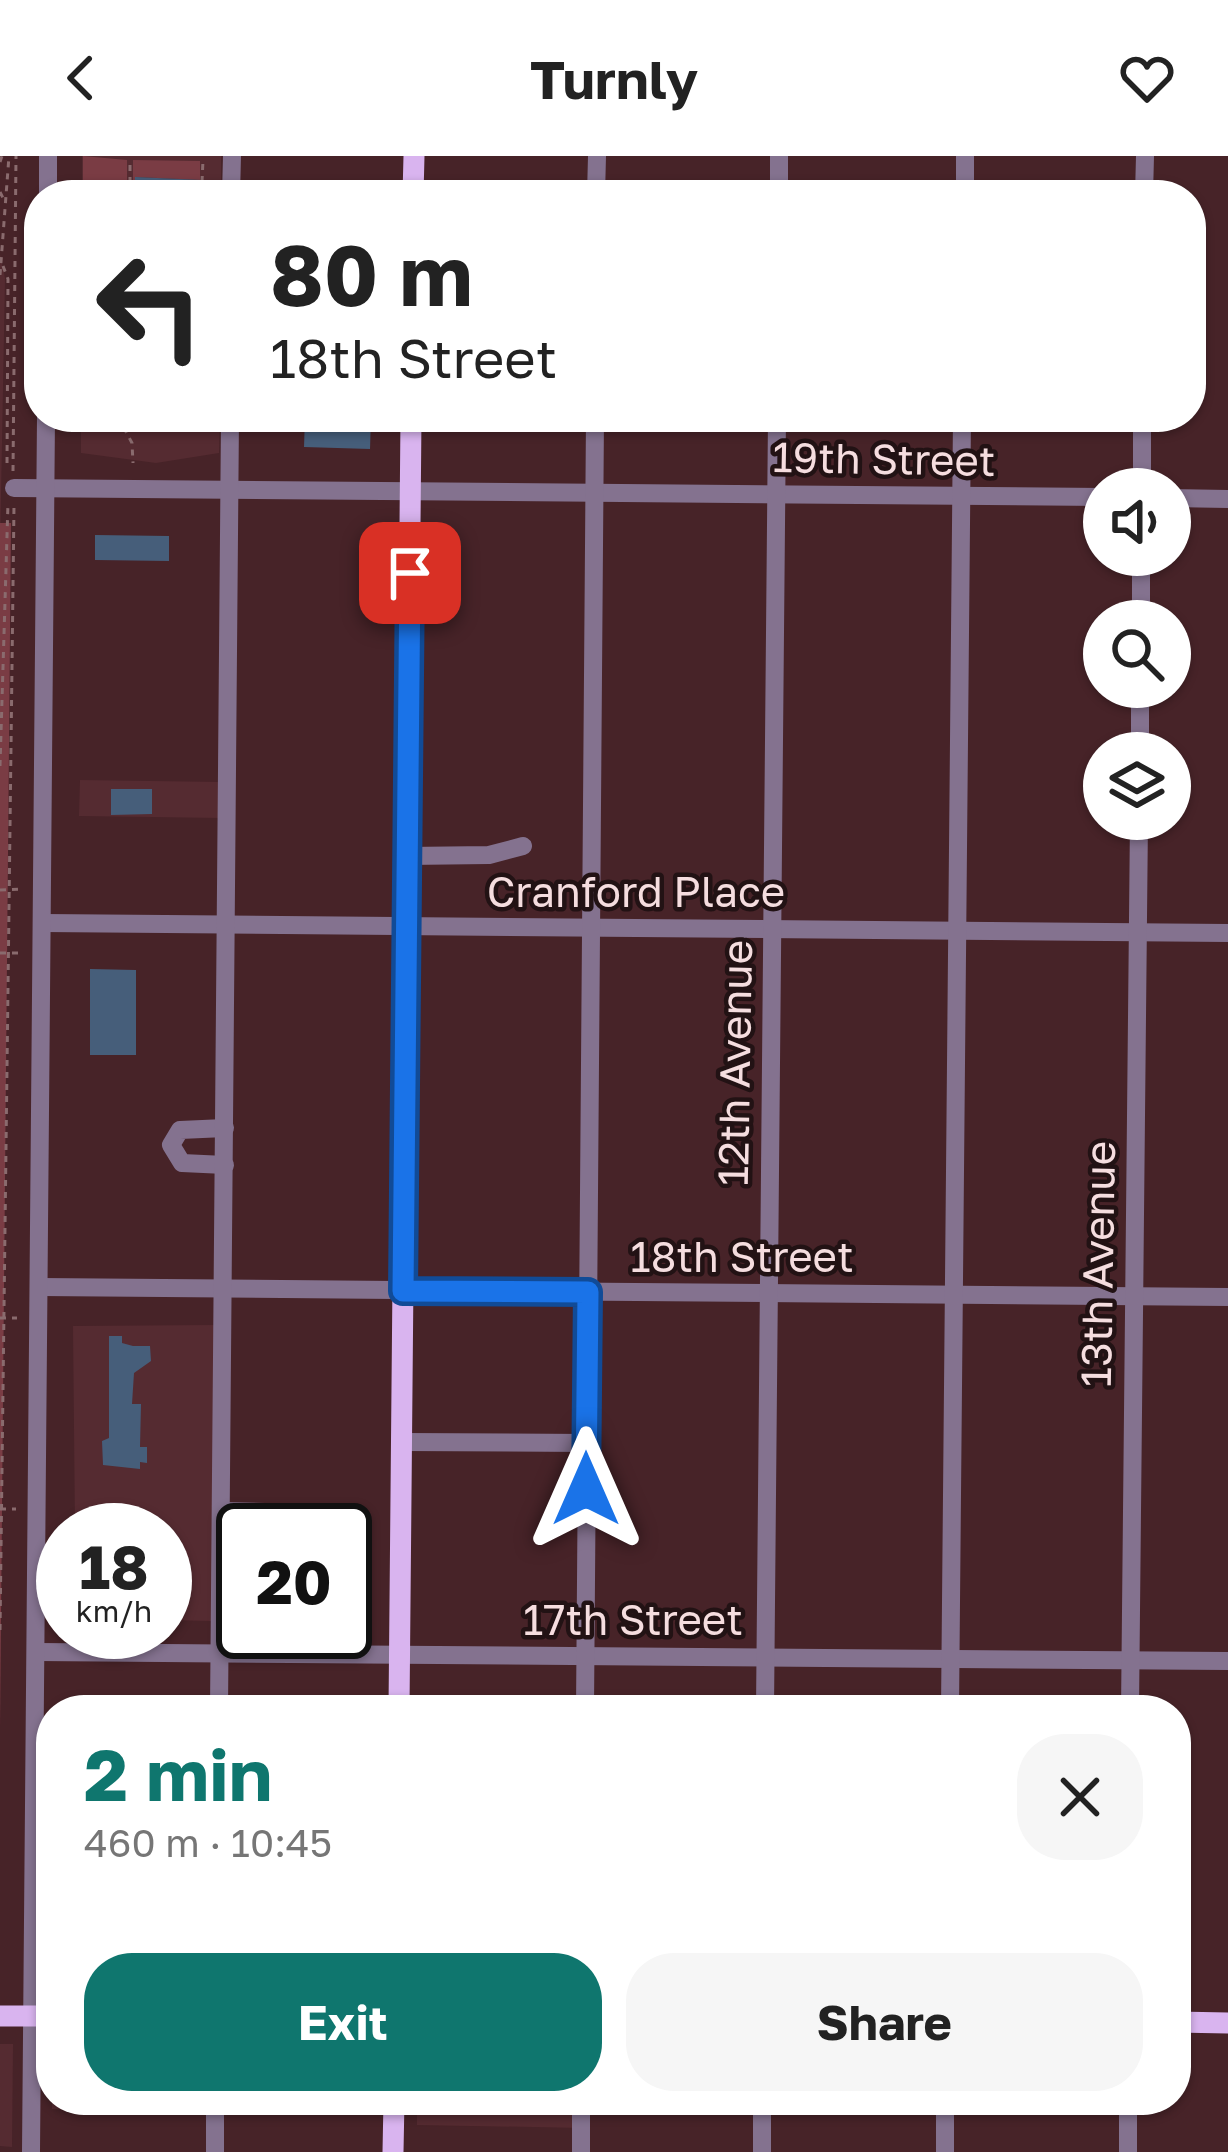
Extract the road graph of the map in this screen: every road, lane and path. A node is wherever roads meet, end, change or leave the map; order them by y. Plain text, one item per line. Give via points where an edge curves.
1 (16, 156) edge
2 (4, 158) edge
3 (130, 159) dead end
4 (203, 160) dead end
5 (130, 180) edge
6 (202, 180) edge
7 (0, 192) edge
8 (6, 204) junction
9 (3, 266) junction
10 (0, 275) edge
11 (24, 293) dead end
12 (9, 301) junction
13 (0, 302) edge
14 (3, 394) edge
15 (46, 432) edge
16 (126, 432) edge
17 (230, 432) edge
18 (411, 432) edge
19 (595, 432) edge
20 (777, 432) edge
21 (962, 432) edge
22 (1142, 432) edge
23 (8, 454) edge
24 (133, 463) dead end
25 (7, 467) dead end
26 (1142, 468) edge
27 (46, 488) junction
28 (229, 488) junction
29 (12, 492) junction
30 (411, 492) junction
31 (594, 493) junction
32 (776, 494) junction
33 (962, 496) junction
34 (1083, 497) edge
35 (1191, 498) edge
36 (1228, 499) edge
37 (0, 766) edge
38 (1139, 840) edge
39 (523, 846) dead end
40 (407, 856) junction
41 (8, 888) junction
42 (31, 889) dead end
43 (0, 890) edge
44 (43, 923) junction
45 (227, 925) junction
46 (406, 926) junction
47 (592, 928) junction
48 (773, 929) junction
49 (957, 930) junction
50 (1139, 932) junction
51 (1228, 933) edge
52 (0, 953) edge
53 (8, 953) junction
54 (30, 953) dead end
55 (225, 1128) junction
56 (3, 1153) edge
57 (225, 1165) junction
58 (3, 1276) edge
59 (40, 1287) junction
60 (224, 1289) junction
61 (403, 1291) junction
62 (588, 1292) junction
63 (769, 1293) junction
64 (954, 1295) junction
65 (1133, 1296) junction
66 (1228, 1297) edge
67 (2, 1318) edge
68 (17, 1318) dead end
69 (4, 1327) junction
70 (0, 1334) edge
71 (402, 1442) junction
72 (586, 1443) junction
73 (1, 1488) edge
74 (38, 1503) edge
75 (222, 1503) edge
76 (1, 1509) edge
77 (16, 1509) dead end
78 (1, 1530) edge
79 (1, 1616) edge
80 (15, 1619) dead end
81 (0, 1630) edge
82 (372, 1655) edge
83 (400, 1655) junction
84 (585, 1656) junction
85 (766, 1657) junction
86 (950, 1658) junction
87 (37, 1659) edge
88 (219, 1659) edge
89 (1131, 1660) junction
90 (1228, 1661) edge
91 (38, 1695) edge
92 (219, 1695) edge
93 (399, 1695) edge
94 (584, 1695) edge
95 (765, 1695) edge
96 (950, 1695) edge
97 (1130, 1695) edge
98 (0, 2016) edge
99 (36, 2016) edge
100 (1191, 2022) edge
101 (1228, 2023) edge
102 (36, 2098) edge
103 (215, 2115) edge
104 (394, 2115) edge
105 (581, 2115) edge
106 (762, 2115) edge
107 (945, 2115) edge
108 (1128, 2115) edge
109 (32, 2152) edge
110 (214, 2152) edge
111 (394, 2152) edge
112 (580, 2152) edge
113 (762, 2152) edge
114 (945, 2152) edge
115 (1128, 2152) edge

1 - 12 path
2 - 8 path
3 - 5 path
4 - 6 path
7 - 8 path
8 - 9 path
9 - 10 path
9 - 12 path
11 - 12 path
12 - 13 path
12 - 14 path
12 - 23 path
14 - 23 path
15 - 27 street
16 - 24 path
17 - 28 street
18 - 30 main road
19 - 31 street
20 - 32 street, 12th Avenue
21 - 33 street
22 - 26 street
23 - 25 path
23 - 29 path
27 - 28 street, 19th Street
27 - 29 street, 19th Street
27 - 44 street
28 - 30 street, 19th Street
28 - 45 street
29 - 37 path
29 - 41 path
30 - 31 street, 19th Street
30 - 40 main road
31 - 32 street, 19th Street
31 - 47 street
32 - 33 street, 19th Street
32 - 48 street, 12th Avenue
33 - 34 street, 19th Street
33 - 49 street
35 - 36 street
38 - 50 street, 13th Avenue
39 - 40 street
40 - 46 main road
41 - 42 path
41 - 43 path
41 - 53 path
44 - 45 street, Cranford Place
44 - 59 street
45 - 46 street, Cranford Place
45 - 55 street
46 - 47 street, Cranford Place
46 - 61 main road
47 - 48 street, Cranford Place
47 - 62 street
48 - 49 street, Cranford Place
48 - 63 street, 12th Avenue
49 - 50 street, Cranford Place
49 - 64 street
50 - 51 street, Cranford Place
50 - 65 street, 13th Avenue
52 - 53 path
53 - 54 path
53 - 56 path
55 - 57 street
55 - 57 street via 180,1130 172,1145 182,1163
56 - 58 path
57 - 60 street
58 - 67 path
59 - 60 street, 18th Street
59 - 74 street
60 - 61 street, 18th Street
60 - 75 street
61 - 62 street, 18th Street
61 - 71 main road
62 - 63 street, 18th Street
62 - 72 street
63 - 64 street, 18th Street
63 - 85 street, 12th Avenue
64 - 65 street, 18th Street
64 - 86 street
65 - 66 street, 18th Street
65 - 89 street, 13th Avenue
67 - 68 path
67 - 69 path
69 - 70 path
69 - 73 path
71 - 72 street
71 - 83 main road
72 - 84 street
73 - 76 path
76 - 77 path
76 - 78 path
78 - 79 path
79 - 80 path
79 - 81 path
82 - 83 street, 17th Street
83 - 84 street, 17th Street
83 - 93 main road
84 - 85 street, 17th Street
84 - 94 street
85 - 86 street, 17th Street
85 - 95 street, 12th Avenue
86 - 89 street, 17th Street
86 - 96 street
87 - 91 street
88 - 92 street
89 - 90 street, 17th Street
89 - 97 street, 13th Avenue
98 - 99 main road
100 - 101 main road
102 - 109 street
103 - 110 street
104 - 111 main road
105 - 112 street
106 - 113 street
107 - 114 street
108 - 115 street

